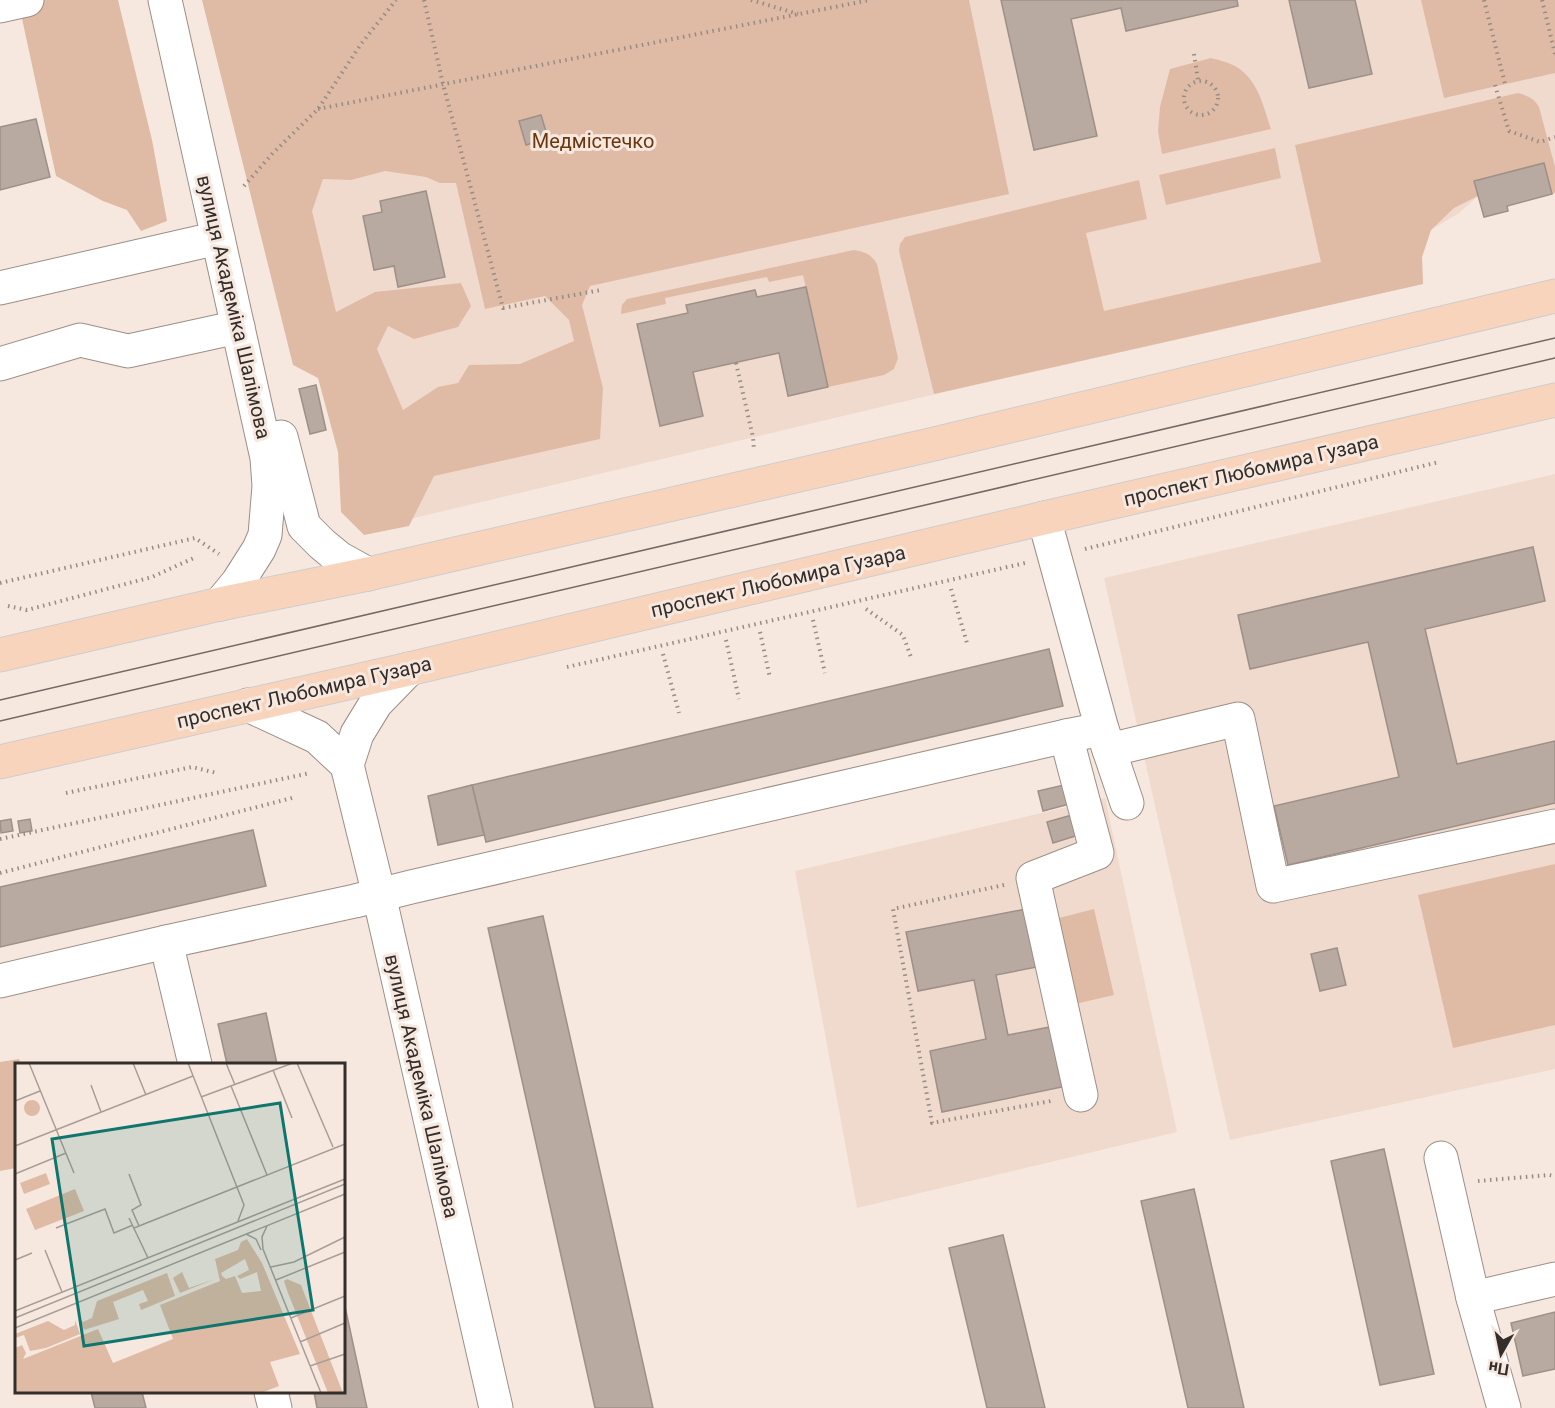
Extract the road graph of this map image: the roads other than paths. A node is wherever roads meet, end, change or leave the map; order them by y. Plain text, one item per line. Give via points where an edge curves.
1 (27, 0) edge
2 (165, 0) edge
3 (180, 0) edge
4 (0, 6) edge
5 (218, 238) junction
6 (0, 288) edge
7 (1555, 296) edge
8 (238, 327) junction
9 (0, 364) edge
10 (1555, 400) edge
11 (1044, 518) junction
12 (368, 574) junction
13 (220, 604) junction
14 (0, 655) edge
15 (409, 669) junction
16 (248, 705) junction
17 (1066, 736) junction
18 (1106, 740) junction
19 (0, 762) edge
20 (347, 765) junction
21 (1127, 803) dead end
22 (1555, 826) edge
23 (379, 895) junction
24 (166, 942) junction
25 (0, 981) edge
26 (195, 1063) edge
27 (1082, 1095) road end
28 (1444, 1171) road end
29 (1555, 1279) edge
30 (1473, 1298) junction
31 (271, 1393) edge
32 (275, 1408) edge
33 (496, 1408) edge
34 (1504, 1408) edge

1 - 4 street
2 - 5 street, вулиця Академіка Шалімова
3 - 12 street, вулиця Академіка Шалімова via 304,526 339,558
5 - 6 street
5 - 8 street, вулиця Академіка Шалімова
7 - 12 main road
8 - 9 street via 128,351 80,340
8 - 13 street, вулиця Академіка Шалімова via 267,458 269,496 265,535 259,549
10 - 11 main road, проспект Любомира Гузара
11 - 15 main road, проспект Любомира Гузара
11 - 18 street
12 - 13 main road
13 - 14 main road
15 - 16 main road, проспект Любомира Гузара
15 - 20 street via 376,703 357,734
16 - 19 main road, проспект Любомира Гузара
16 - 20 street via 318,736
17 - 18 street
17 - 23 street
17 - 27 street via 1096,853 1033,878
18 - 21 street
18 - 22 street via 1238,719 1274,886
20 - 23 street, вулиця Академіка Шалімова
23 - 24 street
23 - 33 street, вулиця Академіка Шалімова
24 - 25 street
24 - 26 street
28 - 30 street
29 - 30 street
30 - 34 street
31 - 32 street

